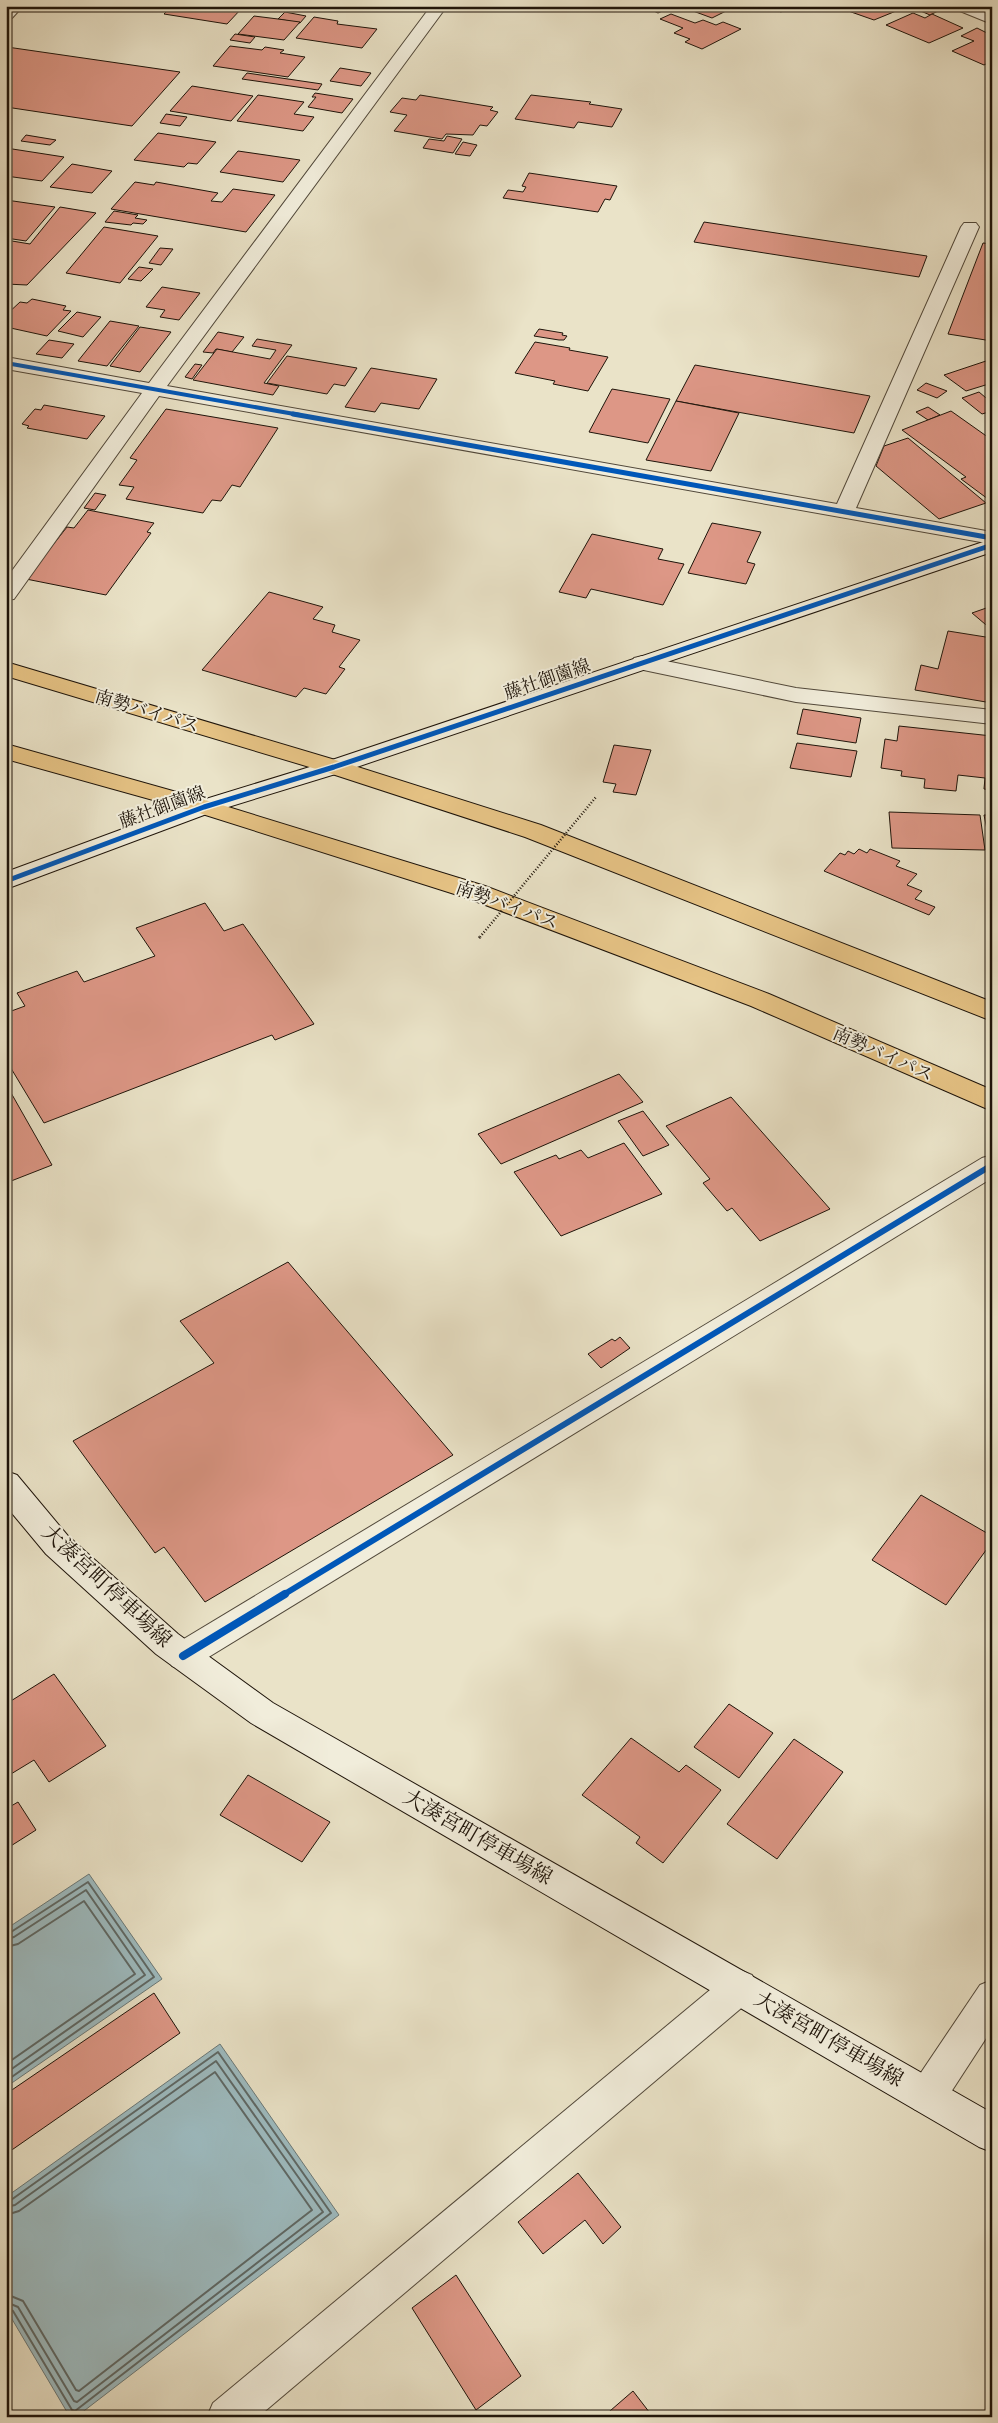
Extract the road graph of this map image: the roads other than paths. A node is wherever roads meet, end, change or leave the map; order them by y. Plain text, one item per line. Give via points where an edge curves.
1 (15, 6) edge
2 (440, 6) edge
3 (961, 6) edge
4 (6, 15) edge
5 (992, 19) edge
6 (970, 227) dead end
7 (6, 363) edge
8 (153, 391) junction
9 (844, 512) junction
10 (992, 538) edge
11 (992, 545) edge
12 (6, 594) edge
13 (642, 663) junction
14 (6, 669) edge
15 (992, 717) edge
16 (6, 751) edge
17 (334, 767) junction
18 (204, 807) junction
19 (6, 881) edge
20 (992, 1012) edge
21 (992, 1101) edge
22 (992, 1165) edge
23 (6, 1484) edge
24 (183, 1656) junction
25 (740, 1987) junction
26 (992, 1997) edge
27 (927, 2096) junction
28 (992, 2134) edge
29 (227, 2417) edge

1 - 4 street
2 - 8 street
3 - 5 street
6 - 9 street
7 - 8 street
8 - 9 street
8 - 12 street
9 - 10 street
11 - 13 street, 藤社御薗線
13 - 15 street via 796,695
13 - 17 street, 藤社御薗線
14 - 17 highway, 南勢バイパス
16 - 18 highway, 南勢バイパス
17 - 18 street, 藤社御薗線
17 - 20 highway, 南勢バイパス via 533,831
18 - 19 street, 藤社御薗線
18 - 21 highway, 南勢バイパス via 485,896 760,1000
22 - 24 street
23 - 24 street, 大湊宮町停車場線 via 58,1545
24 - 25 street, 大湊宮町停車場線 via 262,1713
25 - 27 street, 大湊宮町停車場線
25 - 29 street
26 - 27 street
27 - 28 street, 大湊宮町停車場線

